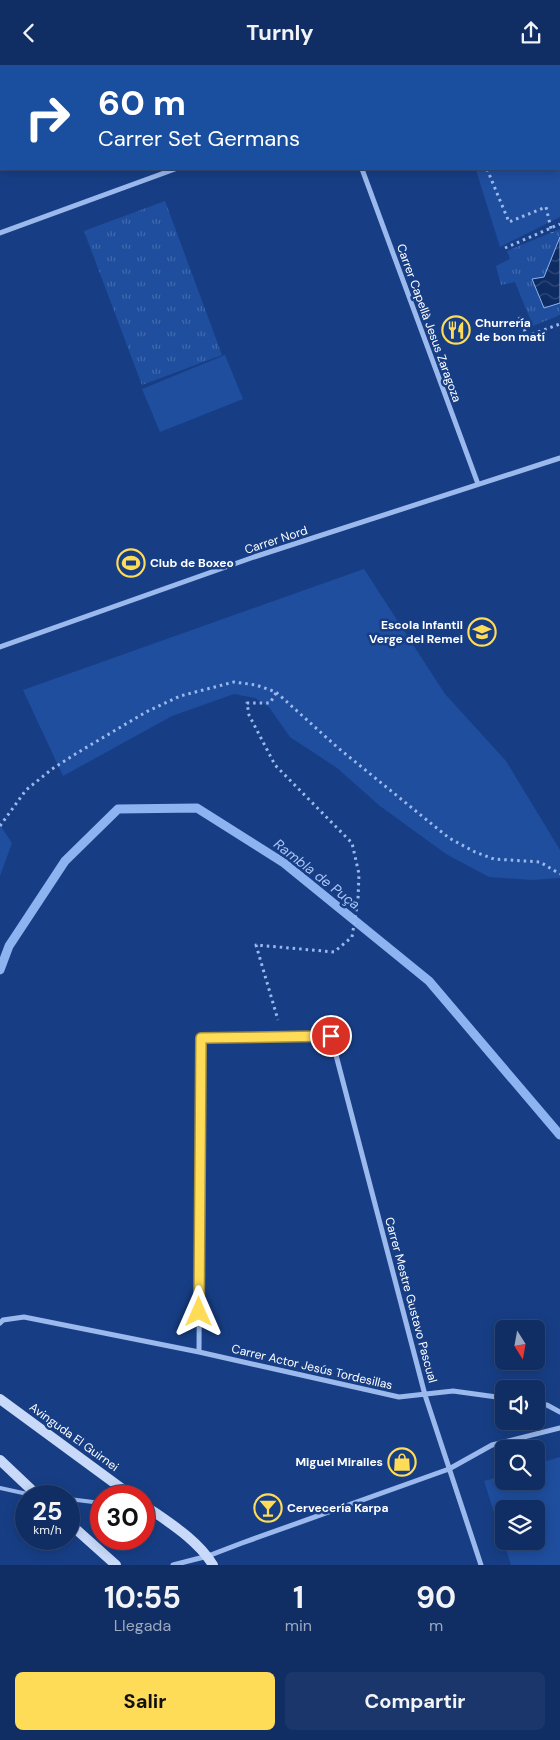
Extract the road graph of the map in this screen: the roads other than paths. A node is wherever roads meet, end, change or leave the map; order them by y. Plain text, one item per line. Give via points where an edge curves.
1 (172, 170) edge
2 (362, 170) edge
3 (0, 233) edge
4 (560, 458) edge
5 (478, 484) junction
6 (0, 647) edge
7 (0, 1323) edge
8 (199, 1352) junction
9 (425, 1395) junction
10 (495, 1397) edge
11 (0, 1399) edge
12 (545, 1405) edge
13 (560, 1411) edge
14 (560, 1428) edge
15 (0, 1460) edge
16 (450, 1469) junction
17 (26, 1485) edge
18 (117, 1485) edge
19 (0, 1488) edge
20 (15, 1491) edge
21 (155, 1513) edge
22 (80, 1533) edge
23 (210, 1561) edge
24 (116, 1565) edge
25 (173, 1565) edge
26 (482, 1565) edge

1 - 3 street
2 - 5 street, Carrer Capellà Jesus Zaragoza
4 - 5 street, Carrer Nord
5 - 6 street, Carrer Nord via 254,557
7 - 8 street, Carrer Actor Jesús Tordesillas via 24,1317
8 - 9 street, Carrer Actor Jesús Tordesillas via 399,1397
8 - 9 street, Carrer Mestre Gustavo Pascual via 201,1038 331,1036
9 - 10 street, Carrer Actor Jesús Tordesillas via 453,1391
9 - 16 street, Carrer Mestre Gustavo Pascual
11 - 18 street, Avinguda El Guirnei
12 - 13 street
14 - 16 street via 492,1445
15 - 17 street
16 - 23 street via 242,1543
16 - 26 street, Carrer Mestre Gustavo Pascual
19 - 20 lane
21 - 23 street via 188,1538
22 - 24 street
23 - 25 street

